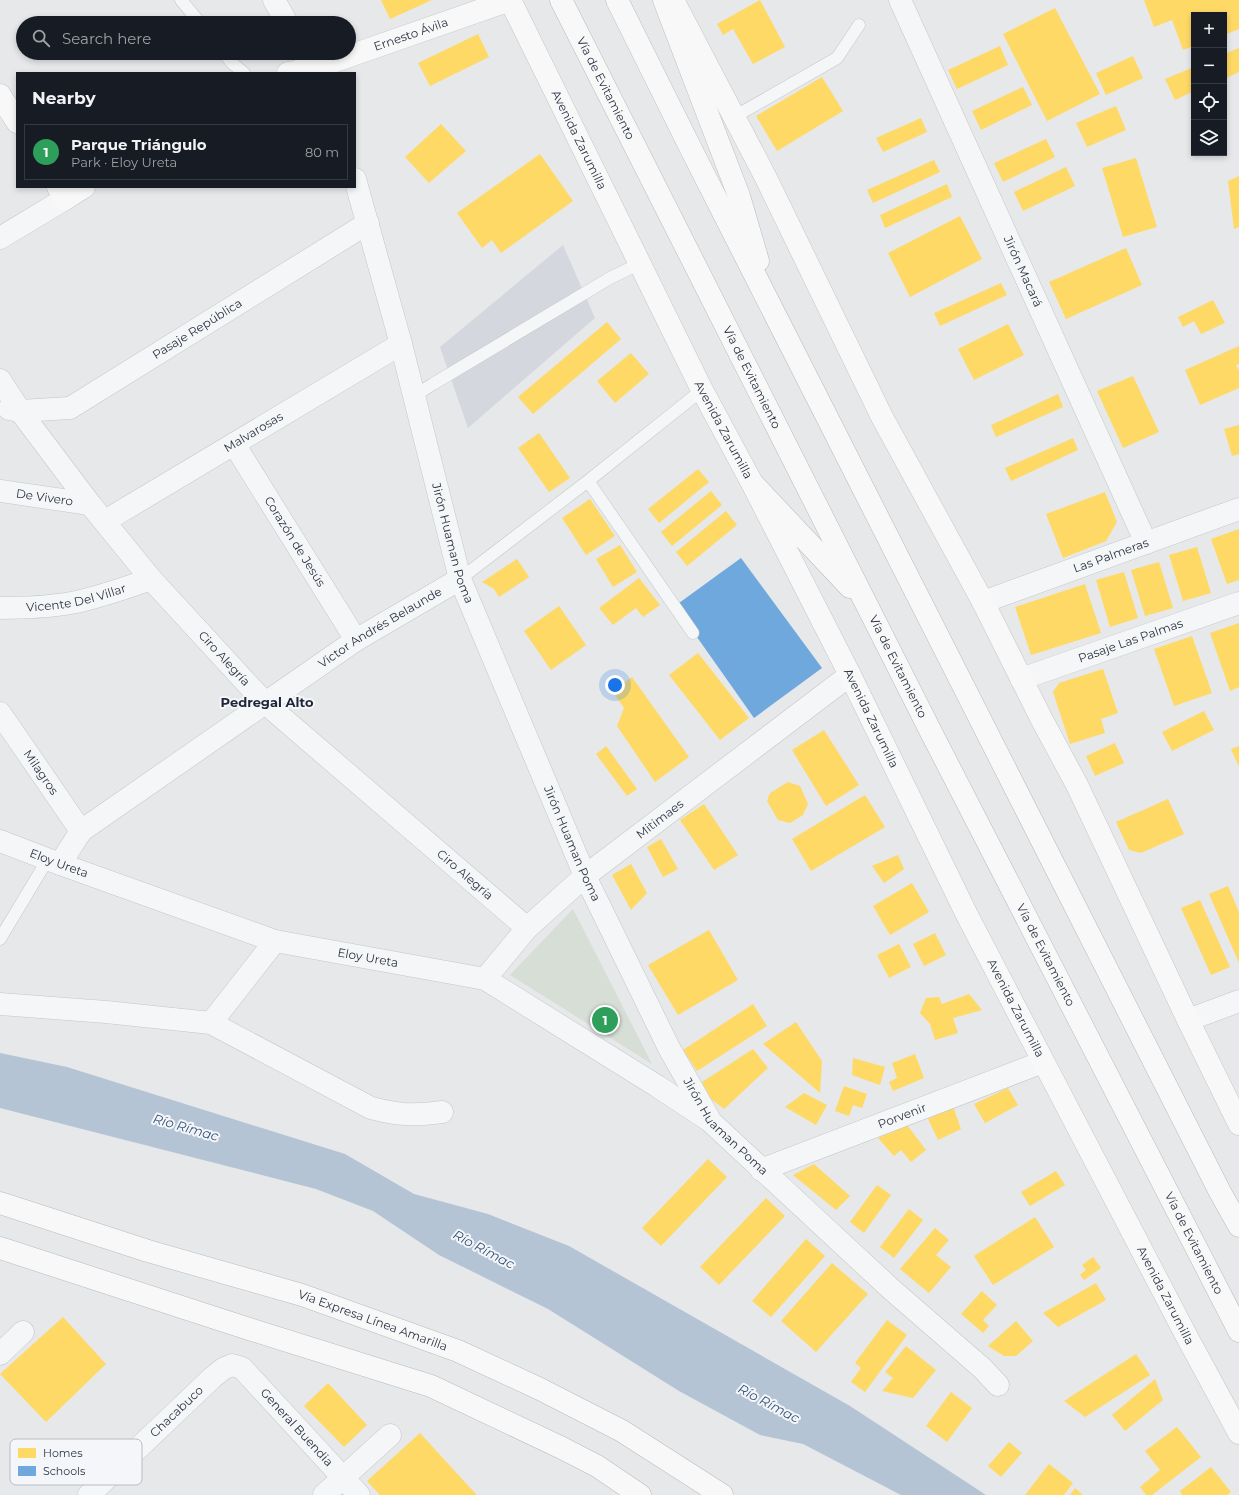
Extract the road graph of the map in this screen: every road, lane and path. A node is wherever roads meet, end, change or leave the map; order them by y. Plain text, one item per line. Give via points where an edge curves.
1 (181, 0) edge
2 (274, 0) edge
3 (510, 0) edge
4 (561, 0) edge
5 (617, 0) edge
6 (664, 0) edge
7 (673, 0) edge
8 (900, 0) edge
9 (194, 16) edge
10 (283, 16) edge
11 (859, 25) dead end
12 (356, 50) edge
13 (230, 60) edge
14 (325, 60) edge
15 (310, 65) edge
16 (243, 72) edge
17 (291, 72) edge
18 (0, 95) edge
19 (734, 117) junction
20 (16, 120) edge
21 (356, 182) edge
22 (80, 188) edge
23 (61, 193) edge
24 (368, 223) junction
25 (0, 238) edge
26 (639, 264) junction
27 (769, 305) junction
28 (401, 344) junction
29 (0, 380) edge
30 (702, 390) junction
31 (414, 396) junction
32 (10, 409) edge
33 (234, 444) junction
34 (588, 481) junction
35 (752, 483) junction
36 (0, 491) edge
37 (90, 504) junction
38 (1239, 509) edge
39 (105, 521) junction
40 (1146, 543) junction
41 (151, 579) junction
42 (460, 579) junction
43 (983, 602) junction
44 (1239, 603) edge
45 (867, 606) junction
46 (0, 608) edge
47 (693, 634) dead end
48 (356, 640) junction
49 (850, 675) junction
50 (1021, 680) junction
51 (265, 703) junction
52 (0, 713) edge
53 (81, 831) junction
54 (0, 841) edge
55 (54, 862) junction
56 (585, 876) junction
57 (528, 928) junction
58 (0, 939) edge
59 (275, 941) junction
60 (485, 979) junction
61 (1239, 1001) edge
62 (0, 1004) edge
63 (1188, 1020) junction
64 (211, 1024) junction
65 (1043, 1062) junction
66 (442, 1112) dead end
67 (711, 1122) junction
68 (1239, 1124) edge
69 (761, 1170) junction
70 (0, 1203) edge
71 (1239, 1226) edge
72 (0, 1248) edge
73 (1239, 1331) edge
74 (24, 1332) dead end
75 (0, 1354) edge
76 (232, 1365) joint
77 (998, 1385) dead end
78 (1239, 1433) edge
79 (390, 1435) dead end
80 (142, 1445) edge
81 (343, 1477) junction
82 (100, 1485) edge
83 (89, 1495) edge
84 (324, 1495) edge
85 (359, 1495) edge
86 (640, 1495) edge
87 (722, 1495) edge

1 - 9 lane
2 - 10 street
3 - 12 main road, Ernesto Ávila
3 - 26 main road, Avenida Zarumilla
4 - 45 main road, Vía de Evitamiento
5 - 27 main road
6 - 27 main road via 739,196
7 - 19 main road
8 - 40 street, Jirón Macará
11 - 19 lane via 837,58
13 - 16 lane
14 - 15 main road, Ernesto Ávila
15 - 17 main road, Ernesto Ávila
18 - 20 main road
19 - 43 main road via 770,185 882,417
21 - 24 street, Jirón Huaman Poma
22 - 23 main road
23 - 25 street
24 - 28 street, Jirón Huaman Poma
24 - 32 street, Pasaje República via 70,408
26 - 30 main road, Avenida Zarumilla
26 - 31 lane via 610,278
27 - 71 main road
28 - 31 street, Jirón Huaman Poma
28 - 33 street, Malvarosas
29 - 32 street, Ciro Alegría
30 - 34 lane, Victor Andrés Belaunde
30 - 35 main road, Avenida Zarumilla
31 - 42 street, Jirón Huaman Poma
32 - 37 street, Ciro Alegría
33 - 39 street, Malvarosas
33 - 48 street, Corazón de Jesús
34 - 42 lane, Victor Andrés Belaunde
34 - 47 lane
35 - 45 main road
35 - 49 main road, Avenida Zarumilla
36 - 37 street, De Vivero
37 - 39 street, Ciro Alegría
38 - 40 street, Las Palmeras
39 - 41 street, Ciro Alegría
40 - 43 street, Las Palmeras
41 - 46 street, Vicente Del Villar via 70,603
41 - 51 street, Ciro Alegría
42 - 48 street, Victor Andrés Belaunde
42 - 56 street, Jirón Huaman Poma
43 - 50 main road
44 - 50 street, Pasaje Las Palmas
45 - 73 main road, Vía de Evitamiento
48 - 51 street, Victor Andrés Belaunde
49 - 56 street, Mitimaes
49 - 65 main road, Avenida Zarumilla via 963,907
50 - 63 main road via 1077,785
51 - 53 street, Victor Andrés Belaunde
51 - 57 street, Ciro Alegría
52 - 53 street, Milagros
53 - 55 street, Victor Andrés Belaunde
54 - 55 street, Eloy Ureta
55 - 58 lane
55 - 59 street, Eloy Ureta
56 - 57 street, Mitimaes
56 - 67 street, Jirón Huaman Poma via 669,1048
57 - 60 street, Mitimaes
59 - 60 street, Eloy Ureta
59 - 64 street
60 - 67 street, Eloy Ureta
61 - 63 street
62 - 64 street via 106,1012
63 - 68 main road
64 - 66 street via 371,1108 416,1116
65 - 69 street, Porvenir
65 - 78 main road, Avenida Zarumilla via 1186,1337
67 - 69 street, Jirón Huaman Poma
69 - 77 street, Jirón Huaman Poma
70 - 87 main road, Vía Expresa Línea Amarilla via 148,1251 302,1295 458,1351 622,1431
72 - 86 main road via 431,1386 597,1466
74 - 75 street
76 - 80 street, Chacabuco via 222,1369
76 - 81 street, General Buendia via 242,1368
79 - 81 street
81 - 84 street
81 - 85 street, General Buendia
82 - 83 street, Chacabuco

